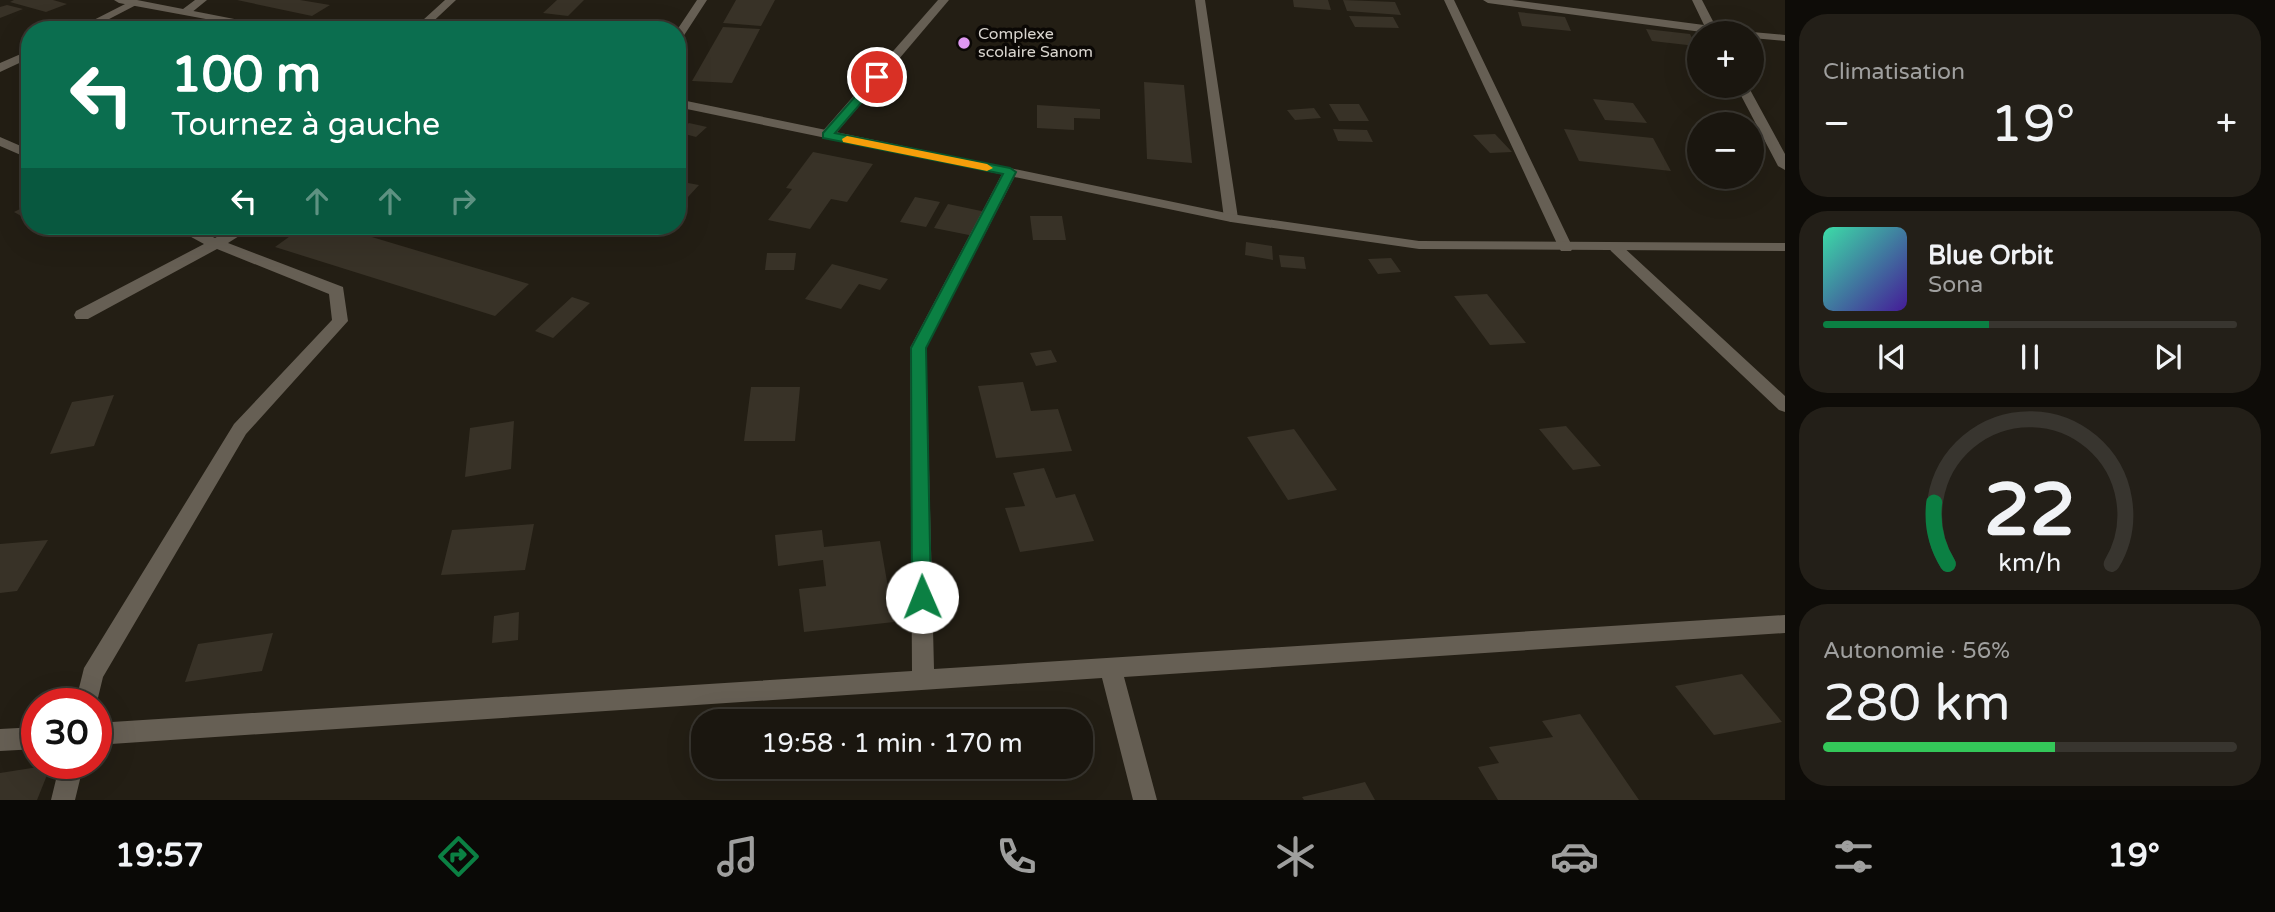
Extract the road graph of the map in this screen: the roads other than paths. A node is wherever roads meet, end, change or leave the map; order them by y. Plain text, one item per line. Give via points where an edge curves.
1 (120, 0) edge
2 (202, 0) edge
3 (451, 0) edge
4 (702, 0) edge
5 (944, 0) edge
6 (1200, 0) edge
7 (1449, 0) edge
8 (1488, 0) edge
9 (1697, 0) edge
10 (135, 3) junction
11 (187, 11) junction
12 (98, 21) edge
13 (239, 21) edge
14 (427, 21) edge
15 (1708, 21) edge
16 (686, 24) edge
17 (1687, 28) edge
18 (1764, 36) edge
19 (1785, 38) edge
20 (21, 58) edge
21 (0, 68) edge
22 (1748, 98) edge
23 (686, 105) edge
24 (827, 135) junction
25 (0, 141) edge
26 (21, 152) edge
27 (1785, 166) edge
28 (1010, 172) junction
29 (1231, 218) junction
30 (198, 235) edge
31 (231, 235) edge
32 (215, 243) junction
33 (1785, 247) edge
34 (1566, 248) junction
35 (1616, 248) junction
36 (82, 315) dead end
37 (1785, 406) edge
38 (1785, 624) edge
39 (1110, 667) junction
40 (923, 680) junction
41 (89, 688) edge
42 (112, 733) edge
43 (21, 739) edge
44 (0, 740) edge
45 (68, 779) edge
46 (63, 800) edge
47 (1145, 800) edge

1 - 10 street
2 - 11 street
3 - 14 street
4 - 16 street
5 - 24 street
6 - 29 street
7 - 34 street
8 - 17 street
9 - 15 street
10 - 11 street
10 - 12 street
11 - 13 street
18 - 19 street
20 - 21 street
22 - 27 street
23 - 24 street
24 - 28 street
25 - 26 street
28 - 29 street
28 - 40 street via 918,348
29 - 34 street via 1419,245
30 - 32 street
31 - 32 street
32 - 36 street
32 - 41 street via 337,291 340,321 240,429 92,675
33 - 35 street
34 - 35 street
35 - 37 street
38 - 39 street
39 - 40 street
39 - 47 street
40 - 42 street
43 - 44 street
45 - 46 street

